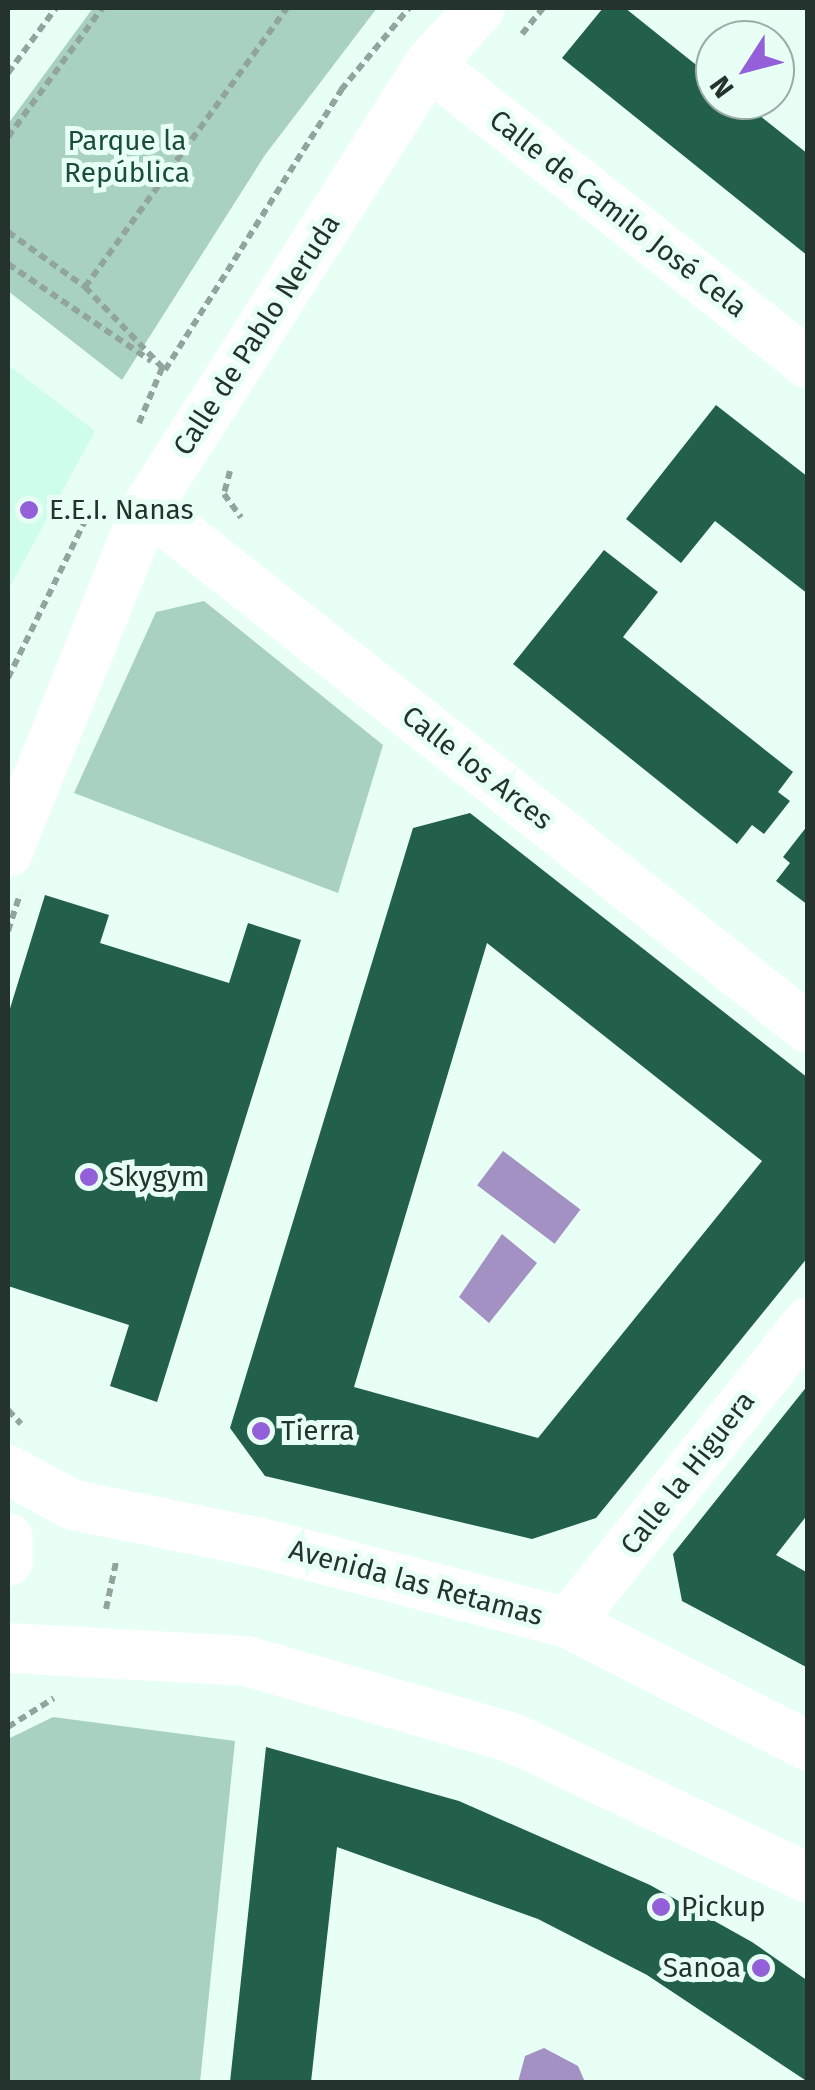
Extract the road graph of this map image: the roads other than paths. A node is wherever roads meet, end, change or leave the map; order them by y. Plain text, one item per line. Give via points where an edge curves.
1 (480, 8) edge
2 (429, 64) junction
3 (807, 361) edge
4 (146, 507) junction
5 (18, 864) edge
6 (808, 1028) edge
7 (808, 1322) edge
8 (8, 1470) edge
9 (8, 1538) edge
10 (8, 1561) edge
11 (568, 1623) junction
12 (8, 1648) edge
13 (808, 1746) edge
14 (808, 1878) edge

1 - 2 street, Calle de Pablo Neruda
2 - 3 street, Calle de Camilo José Cela
2 - 4 street, Calle de Pablo Neruda
4 - 5 street, Calle de Pablo Neruda
4 - 6 street, Calle los Arces
7 - 11 street, Calle la Higuera
8 - 11 street, Avenida las Retamas via 73,1505 257,1542
9 - 10 street
11 - 13 street, Avenida las Retamas
12 - 14 street via 246,1661 513,1738

